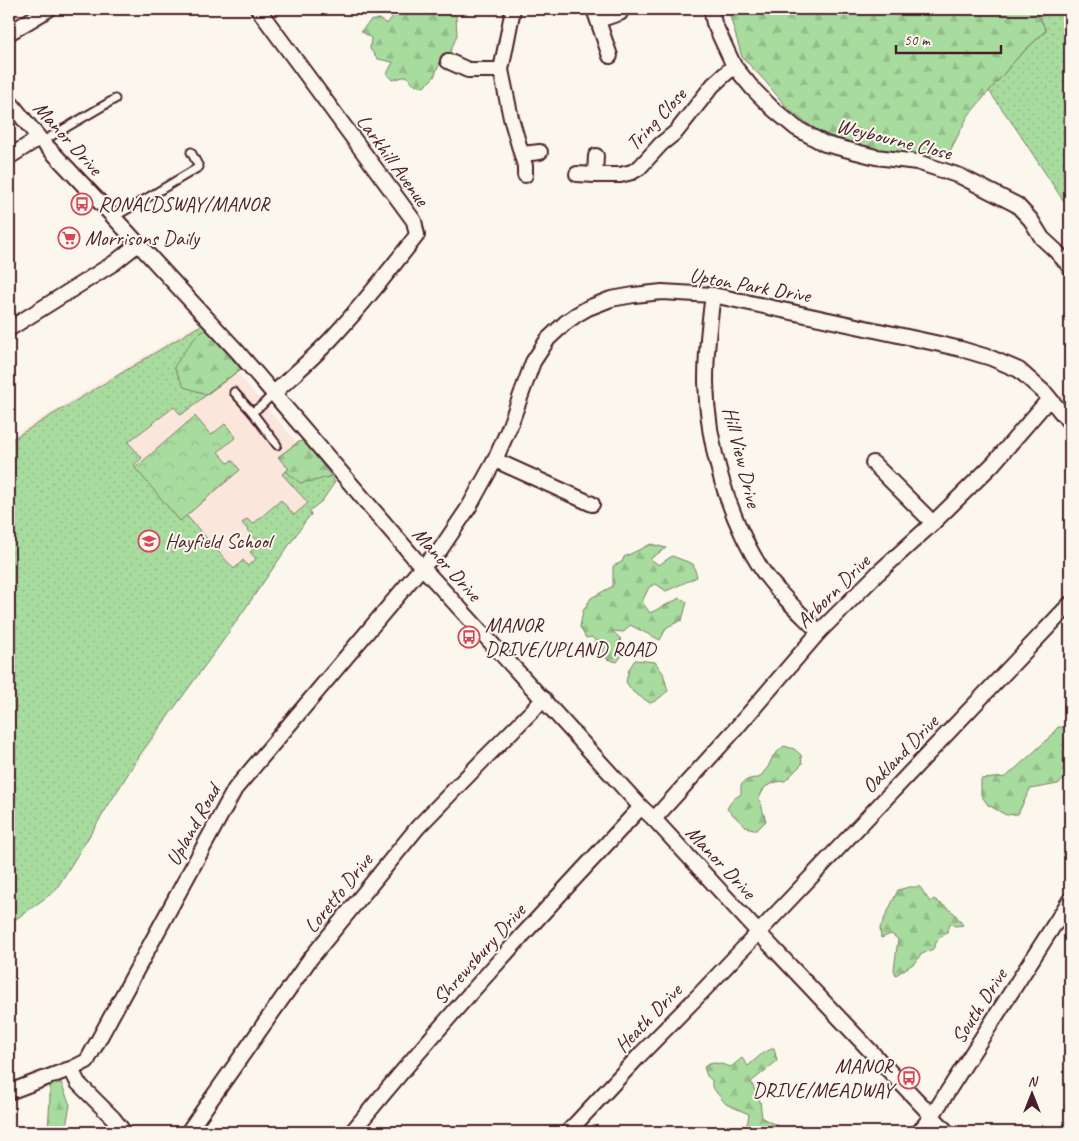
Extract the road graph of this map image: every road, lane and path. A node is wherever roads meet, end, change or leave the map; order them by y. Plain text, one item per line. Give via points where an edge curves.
1 (49, 9) edge
2 (258, 9) edge
3 (513, 9) edge
4 (711, 9) edge
5 (620, 13) dead end
6 (596, 15) edge
7 (9, 33) edge
8 (610, 56) dead end
9 (448, 61) dead end
10 (734, 66) junction
11 (501, 70) junction
12 (115, 99) dead end
13 (9, 101) edge
14 (41, 139) junction
15 (191, 152) dead end
16 (540, 152) dead end
17 (522, 154) junction
18 (596, 156) dead end
19 (9, 157) edge
20 (577, 174) dead end
21 (525, 175) dead end
22 (595, 175) junction
23 (114, 217) junction
24 (138, 244) junction
25 (1070, 266) edge
26 (713, 295) junction
27 (9, 329) edge
28 (234, 392) dead end
29 (273, 394) junction
30 (1049, 399) junction
31 (252, 412) junction
32 (1070, 423) edge
33 (277, 445) dead end
34 (495, 460) junction
35 (873, 463) dead end
36 (592, 504) dead end
37 (933, 523) junction
38 (422, 567) junction
39 (1070, 604) edge
40 (819, 632) junction
41 (544, 700) junction
42 (640, 807) junction
43 (654, 819) junction
44 (1070, 900) edge
45 (758, 932) junction
46 (71, 1070) junction
47 (9, 1092) edge
48 (932, 1116) junction
49 (124, 1132) edge
50 (188, 1132) edge
51 (352, 1132) edge
52 (568, 1132) edge
53 (919, 1132) edge
54 (947, 1132) edge

1 - 7 street
2 - 29 street, Larkhill Avenue via 414,221 417,236 347,322
3 - 11 street
4 - 10 street, Weybourne Close
5 - 6 street
6 - 8 street
9 - 11 street via 468,70
10 - 22 street, Tring Close via 713,85 676,132 640,168 620,175
10 - 25 street, Weybourne Close via 772,108 796,128 825,144 876,157 917,162 960,176 1017,205 1042,238
11 - 17 street
12 - 14 lane
13 - 14 street, Manor Drive
14 - 19 street
14 - 23 street, Manor Drive
15 - 23 lane via 199,167
16 - 17 street
17 - 21 street
18 - 22 street, Tring Close
20 - 22 street, Tring Close
23 - 24 street, Manor Drive
24 - 27 street via 114,263
24 - 29 street, Manor Drive
26 - 30 street, Upton Park Drive via 991,358 1018,370
26 - 34 street, Upton Park Drive via 662,292 612,299 588,308 565,323 548,339 533,362
26 - 40 street, Hill View Drive via 706,382 708,411 711,436 732,513 762,570
28 - 31 lane
29 - 31 lane
29 - 38 street, Manor Drive
30 - 32 street, Upton Park Drive
30 - 37 street, Arborn Drive via 993,464
31 - 33 lane
34 - 36 street
34 - 38 street, Upton Park Drive via 454,531
35 - 37 street
37 - 40 street, Arborn Drive
38 - 41 street, Manor Drive
38 - 46 street, Upland Road via 235,790 87,1061
39 - 45 street, Oakland Drive
40 - 43 street, Arborn Drive
41 - 42 street, Manor Drive
41 - 50 street, Loretto Drive via 418,827 310,959
42 - 43 street, Manor Drive
42 - 51 street, Shrewsbury Drive via 408,1064
43 - 45 street, Manor Drive
44 - 48 street, South Drive
45 - 48 street, Manor Drive
45 - 52 street, Heath Drive
46 - 47 street, Upland Road
46 - 49 street via 78,1083
48 - 53 street, South Drive
48 - 54 street, Manor Drive

